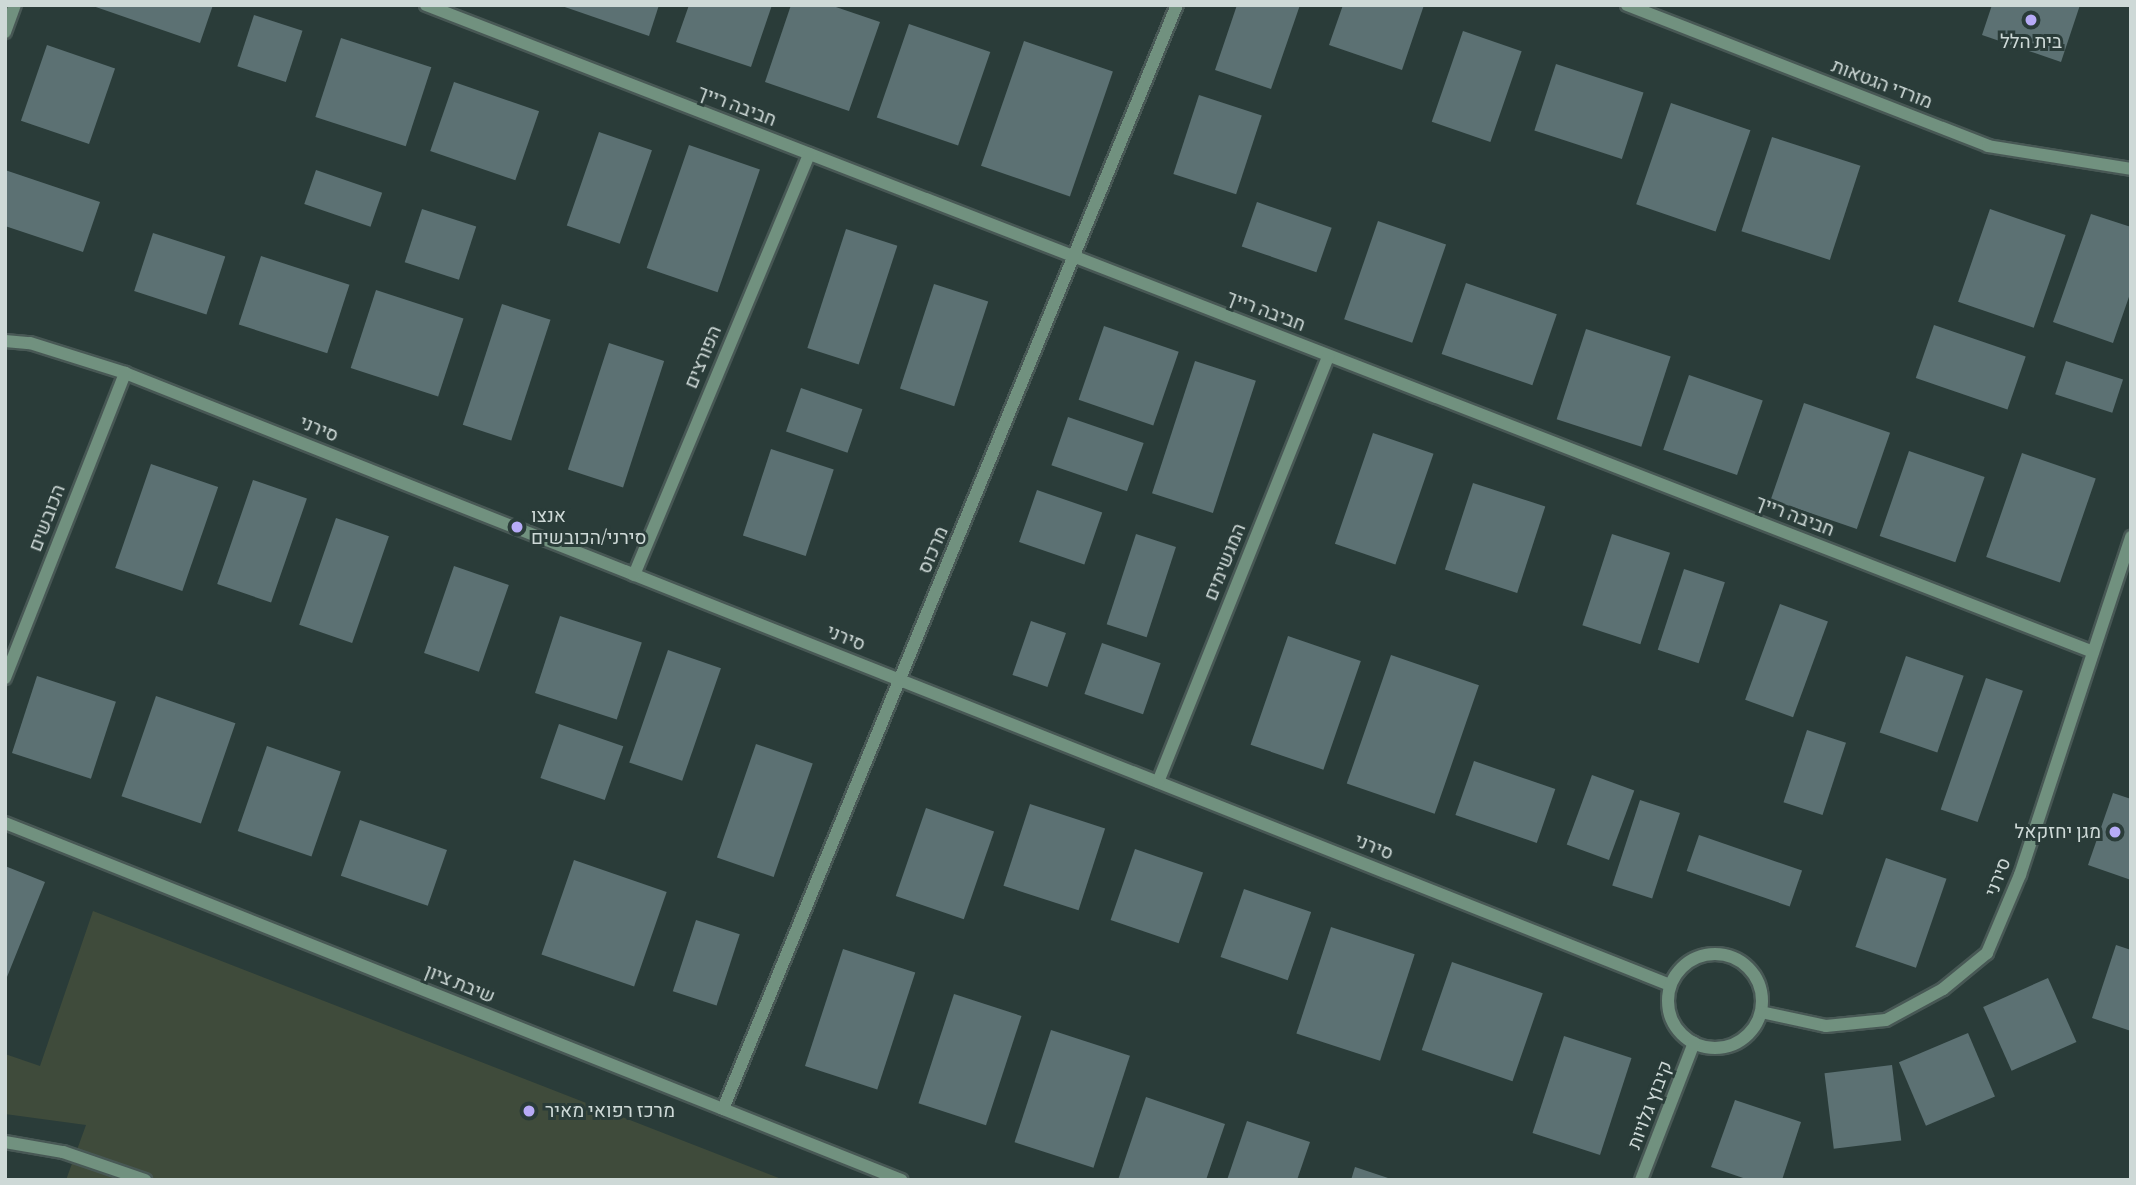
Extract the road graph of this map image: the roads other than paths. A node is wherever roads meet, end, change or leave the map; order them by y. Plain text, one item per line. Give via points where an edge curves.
1 (15, 5) edge
2 (426, 5) edge
3 (1177, 5) edge
4 (1627, 5) edge
5 (5, 32) edge
6 (809, 154) junction
7 (2131, 169) edge
8 (1075, 257) junction
9 (5, 341) edge
10 (1328, 356) junction
11 (125, 373) junction
12 (2131, 537) edge
13 (634, 575) junction
14 (2093, 652) junction
15 (5, 678) edge
16 (900, 680) junction
17 (1158, 782) junction
18 (5, 823) edge
19 (1670, 985) junction
20 (1761, 1012) junction
21 (1694, 1043) junction
22 (723, 1109) junction
23 (5, 1142) edge
24 (145, 1180) edge
25 (901, 1180) edge
26 (1641, 1180) edge

1 - 5 street
2 - 6 street, חביבה רייך
3 - 8 street, מרכוס
4 - 7 street, מורדי הגטאות via 1988,146
6 - 8 street, חביבה רייך
6 - 13 street, הפורצים
8 - 10 street, חביבה רייך
8 - 16 street, מרכוס
9 - 11 street, סירני via 30,343
10 - 14 street, חביבה רייך
10 - 17 street, המגשימים
11 - 13 street, סירני
11 - 15 street, הכובשים
12 - 14 street, סירני
13 - 16 street, סירני
14 - 20 street, סירני via 2020,875 1987,953 1943,989 1886,1020 1826,1027
16 - 17 street, סירני
16 - 22 street, מרכוס
17 - 19 street, סירני
18 - 22 street, שיבת ציון
19 - 20 street via 1691,960 1723,954 1748,966 1758,980
19 - 21 street via 1670,1017 1678,1032
20 - 21 street via 1753,1029 1734,1044 1710,1048
21 - 26 street, קיבוץ גלויות
22 - 25 street, שיבת ציון
23 - 24 street via 63,1152

